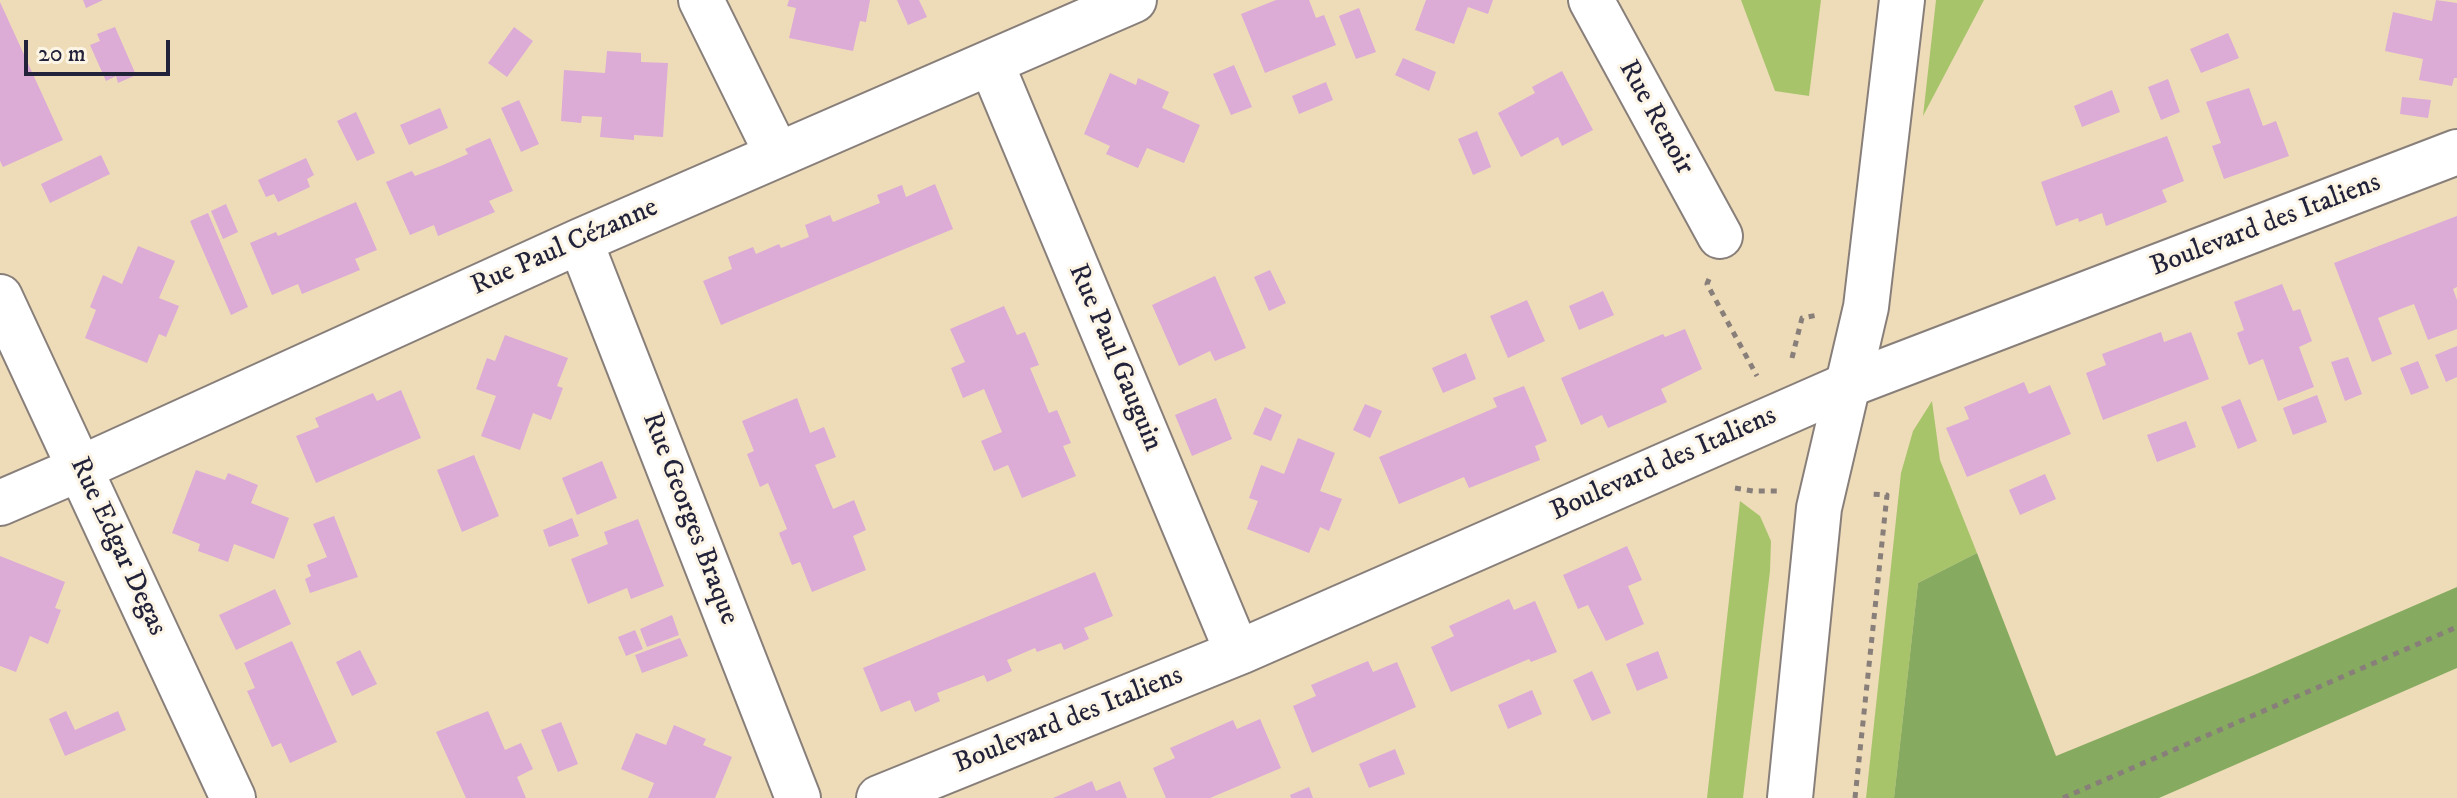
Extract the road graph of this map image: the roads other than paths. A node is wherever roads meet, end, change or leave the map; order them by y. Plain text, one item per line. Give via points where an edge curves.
1 (701, 0) edge
2 (1134, 0) edge
3 (1591, 0) edge
4 (1902, 0) edge
5 (991, 63) junction
6 (2457, 152) edge
7 (777, 154) junction
8 (1720, 236) road end
9 (580, 241) junction
10 (0, 297) edge
11 (1848, 385) junction
12 (81, 468) junction
13 (0, 503) edge
14 (1242, 651) junction
15 (233, 798) edge
16 (798, 798) edge
17 (879, 798) edge
18 (1790, 798) edge

1 - 7 street
2 - 5 street, Rue Paul Cézanne
3 - 8 street, Rue Renoir
4 - 11 street via 1866,307
5 - 7 street, Rue Paul Cézanne
5 - 14 street, Rue Paul Gauguin via 1231,637
6 - 11 street, Boulevard des Italiens
7 - 9 street, Rue Paul Cézanne
9 - 12 street, Rue Paul Cézanne
9 - 16 street, Rue Georges Braque
10 - 12 street, Rue Edgar Degas
11 - 14 street, Boulevard des Italiens
11 - 18 street via 1819,508
12 - 13 street, Rue Paul Cézanne
12 - 15 street, Rue Edgar Degas
14 - 17 street, Boulevard des Italiens

